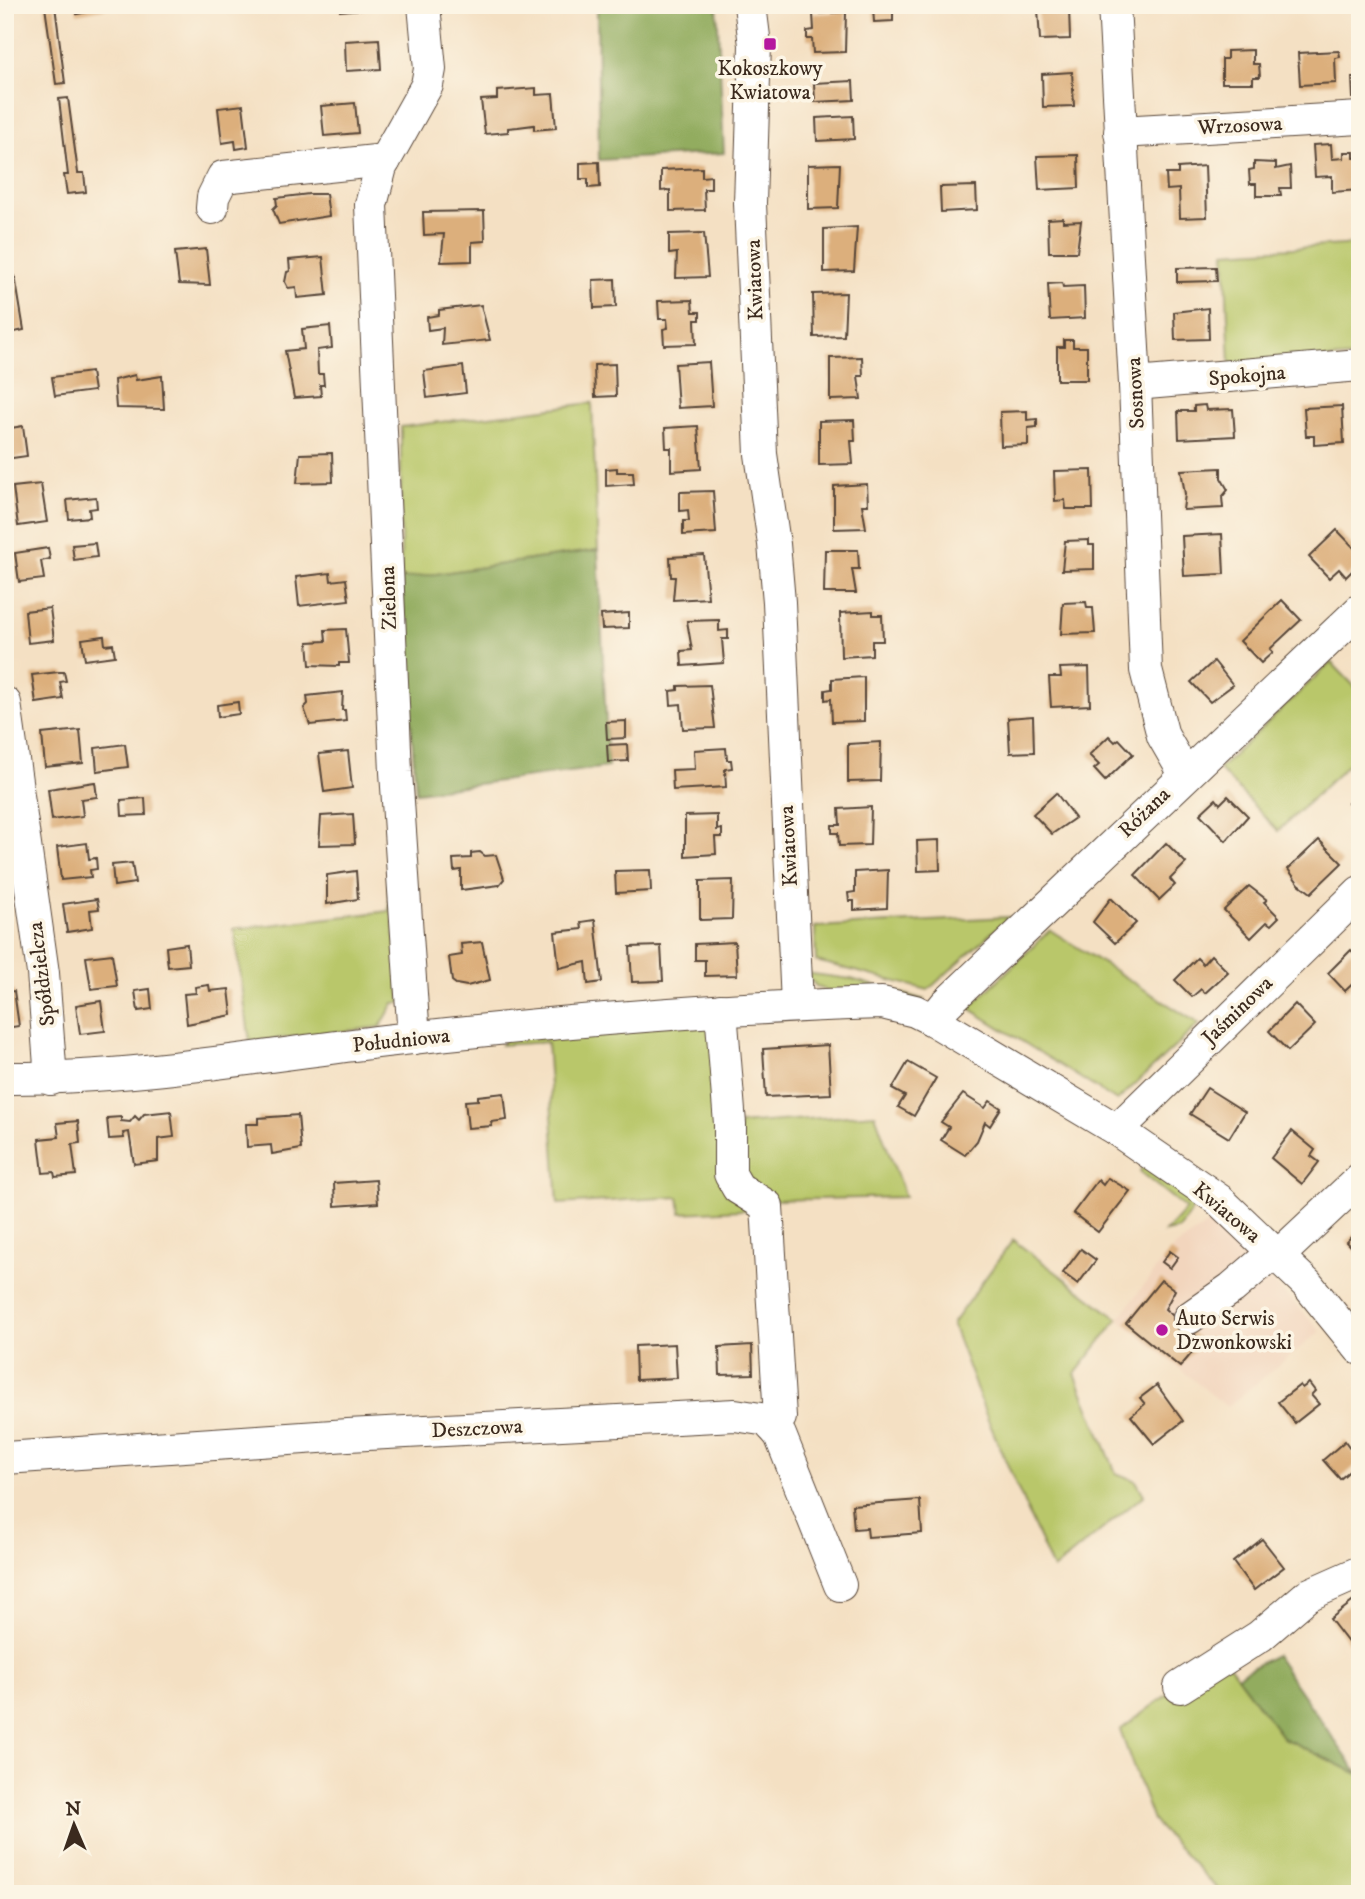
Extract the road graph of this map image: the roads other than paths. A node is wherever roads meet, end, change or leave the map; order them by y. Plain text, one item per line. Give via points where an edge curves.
1 (424, 5) edge
2 (750, 5) edge
3 (1114, 5) edge
4 (1360, 118) edge
5 (1121, 132) junction
6 (385, 160) junction
7 (212, 208) dead end
8 (1360, 365) edge
9 (1135, 384) junction
10 (1360, 610) edge
11 (5, 703) edge
12 (1185, 774) junction
13 (1360, 892) edge
14 (797, 1005) junction
15 (721, 1010) junction
16 (933, 1020) junction
17 (414, 1038) junction
18 (5, 1078) edge
19 (51, 1079) junction
20 (1117, 1130) junction
21 (1360, 1179) edge
22 (1276, 1254) junction
23 (1189, 1318) dead end
24 (1360, 1349) edge
25 (772, 1426) junction
26 (5, 1458) edge
27 (1360, 1572) edge
28 (840, 1586) dead end
29 (1180, 1687) dead end

1 - 6 street, Zielona via 430,69 427,85
2 - 14 street, Kwiatowa via 755,45 750,203 761,454 779,602
3 - 5 street, Sosnowa
4 - 5 street, Wrzosowa
5 - 9 street, Sosnowa
6 - 7 street via 223,177 212,197
6 - 17 street, Zielona via 371,205 396,772
8 - 9 street, Spokojna
9 - 12 street, Sosnowa via 1146,670 1163,736
10 - 12 street, Różana
11 - 19 street, Spółdzielcza via 43,973
12 - 16 street, Różana
13 - 20 street, Jaśminowa
14 - 15 street, Południowa
14 - 16 street, Kwiatowa via 882,1003
15 - 17 street, Południowa
15 - 25 street via 730,1174 738,1188 766,1206 780,1417
16 - 20 street, Kwiatowa
17 - 19 street, Południowa
18 - 19 street, Południowa
20 - 22 street, Kwiatowa via 1219,1200
21 - 22 street
22 - 23 street
22 - 24 street, Kwiatowa
25 - 26 street, Deszczowa via 767,1420 735,1415 641,1418
25 - 28 street via 780,1435
27 - 29 street via 1308,1595 1260,1636

